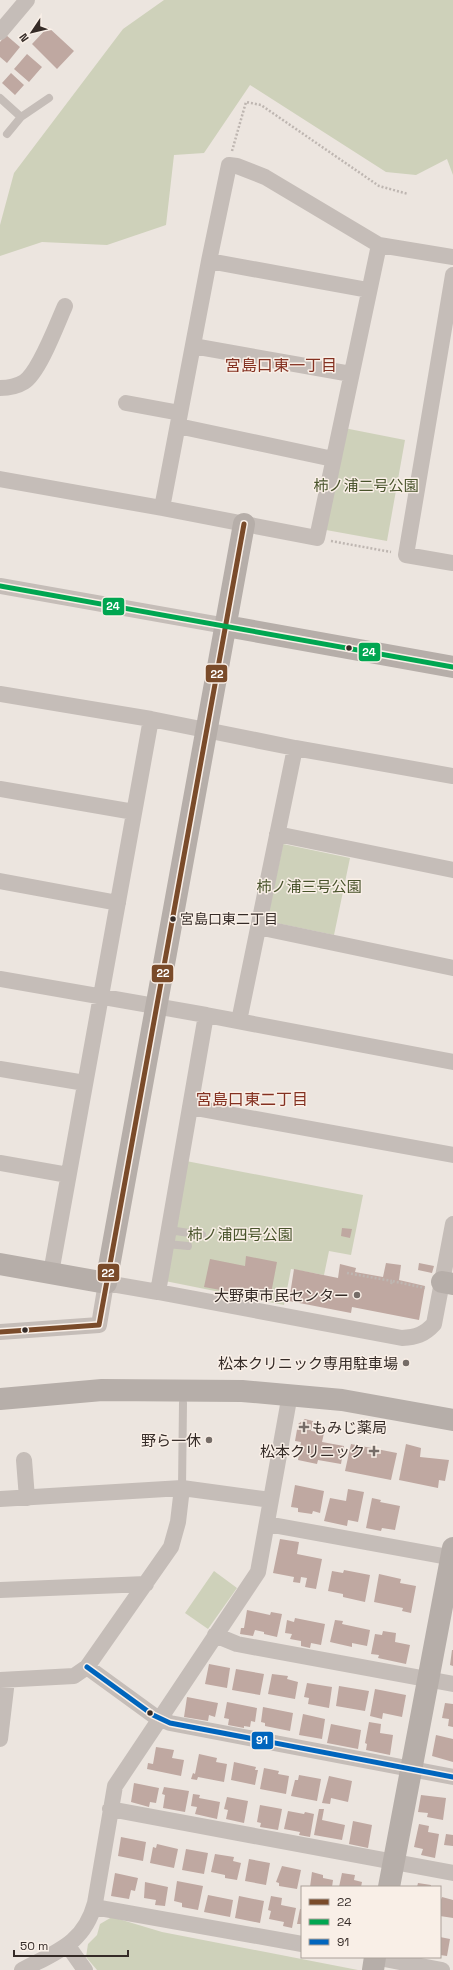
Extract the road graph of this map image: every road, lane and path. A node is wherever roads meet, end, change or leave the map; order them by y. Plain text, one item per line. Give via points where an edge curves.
1 (27, 0) edge
2 (0, 32) edge
3 (0, 98) edge
4 (49, 98) dead end
5 (21, 117) junction
6 (8, 134) dead end
7 (229, 165) junction
8 (408, 194) dead end
9 (379, 245) junction
10 (453, 257) edge
11 (209, 261) junction
12 (453, 275) edge
13 (368, 290) junction
14 (65, 306) dead end
15 (193, 346) junction
16 (351, 374) junction
17 (0, 388) edge
18 (126, 403) dead end
19 (179, 420) junction
20 (333, 459) junction
21 (0, 480) edge
22 (162, 508) junction
23 (244, 524) junction
24 (317, 538) junction
25 (406, 555) junction
26 (453, 563) edge
27 (0, 586) edge
28 (226, 626) junction
29 (453, 667) edge
30 (0, 694) edge
31 (151, 719) junction
32 (207, 730) junction
33 (295, 748) junction
34 (453, 776) edge
35 (0, 789) edge
36 (134, 812) junction
37 (277, 834) junction
38 (453, 870) edge
39 (0, 881) edge
40 (118, 903) junction
41 (258, 927) junction
42 (453, 968) edge
43 (0, 979) edge
44 (101, 996) junction
45 (156, 1006) junction
46 (206, 1015) junction
47 (239, 1021) junction
48 (453, 1062) edge
49 (0, 1069) edge
50 (85, 1083) junction
51 (190, 1107) junction
52 (453, 1155) edge
53 (0, 1163) edge
54 (68, 1175) junction
55 (453, 1224) edge
56 (202, 1235) dead end
57 (168, 1238) junction
58 (188, 1246) dead end
59 (0, 1264) edge
60 (347, 1273) dead end
61 (51, 1274) junction
62 (106, 1283) junction
63 (439, 1284) edge
64 (158, 1292) junction
65 (0, 1332) edge
66 (290, 1394) junction
67 (0, 1399) edge
68 (183, 1402) dead end
69 (453, 1420) edge
70 (24, 1460) dead end
71 (182, 1488) junction
72 (27, 1498) junction
73 (0, 1499) edge
74 (271, 1500) junction
75 (267, 1524) junction
76 (452, 1555) edge
77 (146, 1584) junction
78 (0, 1590) edge
79 (216, 1635) junction
80 (87, 1667) junction
81 (4, 1680) edge
82 (428, 1680) junction
83 (453, 1684) edge
84 (160, 1719) junction
85 (0, 1739) edge
86 (411, 1769) junction
87 (453, 1777) edge
88 (110, 1809) junction
89 (393, 1862) junction
90 (453, 1873) edge
91 (389, 1886) edge
92 (94, 1907) junction
93 (301, 1944) edge
94 (68, 1946) junction
95 (375, 1958) edge
96 (380, 1958) edge
97 (22, 1970) edge
98 (85, 1970) edge
99 (373, 1970) edge
100 (442, 1970) edge

1 - 2 street
3 - 5 lane
4 - 5 lane
5 - 6 lane
7 - 8 path via 246,102 261,105 378,186
7 - 9 street via 265,177
7 - 11 street
9 - 10 street
9 - 13 street
11 - 13 street
11 - 15 street
12 - 25 street
13 - 16 street
14 - 17 street via 34,372 24,382 10,388
15 - 16 street
15 - 19 street
16 - 20 street
18 - 19 street
19 - 20 street
19 - 22 street
20 - 24 street
21 - 22 street
22 - 23 street
23 - 24 street
23 - 28 street
24 - 25 path
25 - 26 street
27 - 28 street
28 - 29 street
28 - 32 street
30 - 31 street
31 - 32 street
31 - 36 street
32 - 33 street
32 - 45 street
33 - 34 street
33 - 37 street
35 - 36 street
36 - 40 street
37 - 38 street
37 - 41 street
39 - 40 street
40 - 44 street
41 - 42 street
41 - 47 street
43 - 44 street
44 - 45 street
44 - 50 street
45 - 46 street
45 - 62 street
46 - 47 street
46 - 51 street
47 - 48 street
49 - 50 street
50 - 54 street
51 - 52 street
51 - 57 street
53 - 54 street
54 - 61 street
55 - 63 street
56 - 57 lane via 176,1231
57 - 58 lane
57 - 64 street
59 - 61 street
60 - 63 path via 392,1283
61 - 62 street
62 - 64 street
62 - 65 street via 99,1325
63 - 64 street via 434,1324 426,1333 402,1338
66 - 67 street via 234,1390 102,1390
66 - 69 street via 342,1400
66 - 74 street
68 - 71 lane
70 - 72 street
71 - 72 street
71 - 74 street
71 - 77 street via 178,1522 171,1547
72 - 73 street
74 - 75 street
75 - 76 street
75 - 79 street via 256,1576
76 - 82 street
77 - 78 street
77 - 80 street
79 - 82 street via 237,1644
79 - 84 street
80 - 81 street via 74,1676
80 - 84 street
81 - 85 street
82 - 83 street
82 - 86 street
84 - 86 street via 179,1726
84 - 88 street via 115,1786
86 - 87 street
86 - 89 street
88 - 89 street
88 - 92 street
89 - 90 street
89 - 91 street
92 - 93 street via 163,1926
92 - 94 street via 84,1931
94 - 97 street
94 - 98 street
95 - 99 street
96 - 100 street

